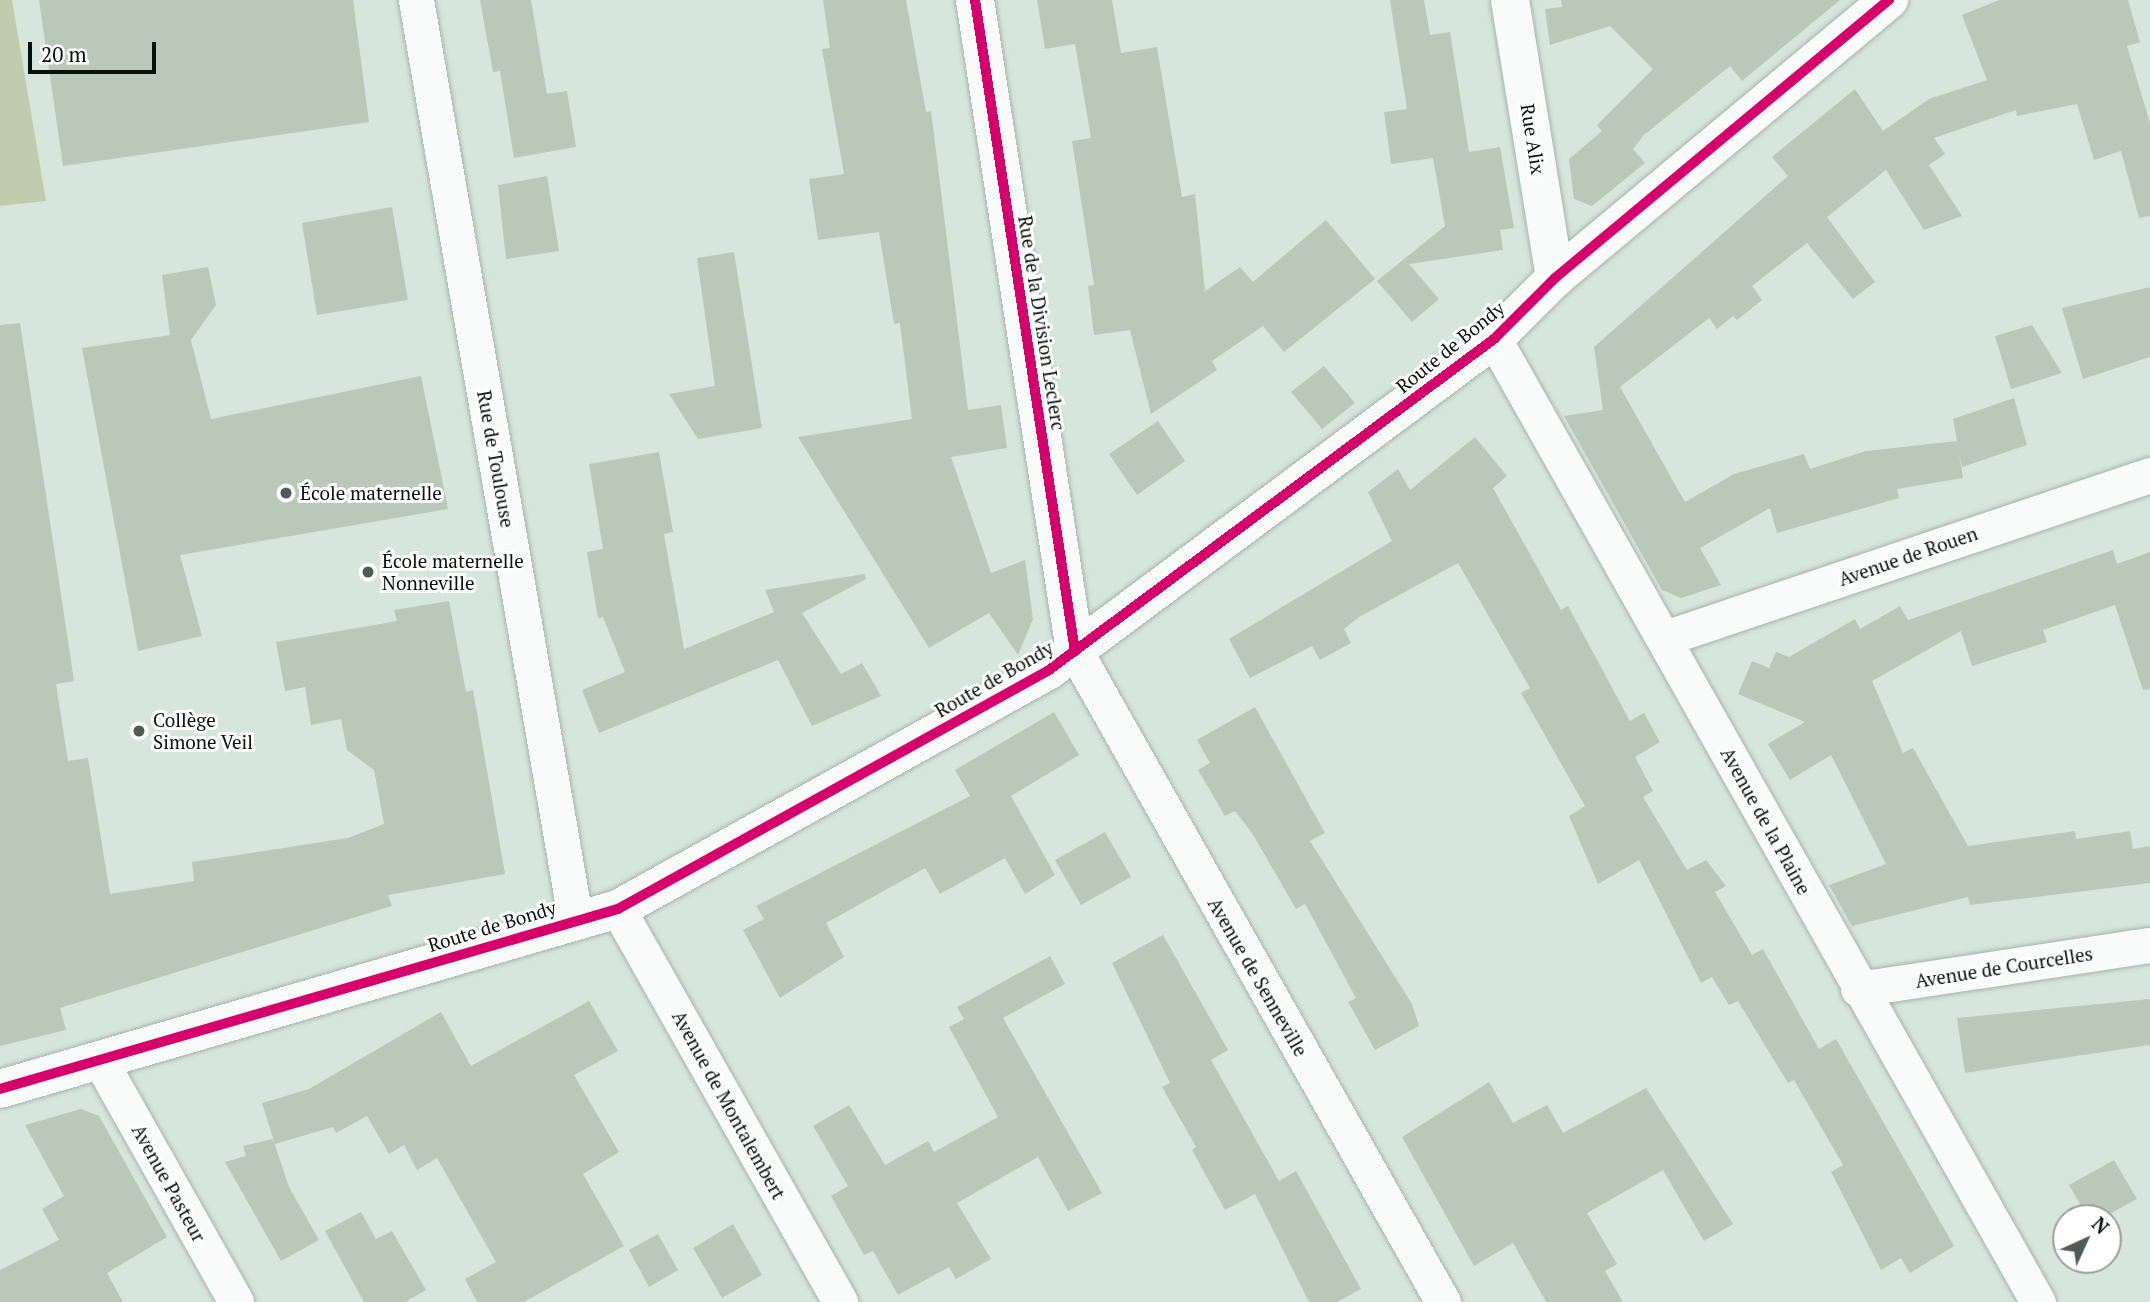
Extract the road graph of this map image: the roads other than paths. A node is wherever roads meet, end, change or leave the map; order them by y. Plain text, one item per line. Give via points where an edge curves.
1 (416, 0) edge
2 (975, 0) edge
3 (1510, 0) edge
4 (1889, 0) edge
5 (1555, 278) junction
6 (1494, 340) junction
7 (2150, 475) edge
8 (1665, 638) junction
9 (1075, 651) junction
10 (618, 909) junction
11 (575, 918) junction
12 (2150, 945) edge
13 (1858, 989) junction
14 (102, 1064) junction
15 (0, 1089) edge
16 (236, 1302) edge
17 (839, 1302) edge
18 (1443, 1302) edge
19 (2038, 1302) edge

1 - 11 street, Rue de Toulouse
2 - 9 street, Rue de la Division Leclerc
3 - 5 street, Rue Alix
4 - 5 street, Route de Bondy
5 - 6 street, Route de Bondy
6 - 8 street, Avenue de la Plaine
6 - 9 street, Route de Bondy
7 - 8 street, Avenue de Rouen
8 - 13 street, Avenue de la Plaine
9 - 10 street, Route de Bondy
9 - 18 street, Avenue de Senneville
10 - 11 street, Route de Bondy
10 - 17 street, Avenue de Montalembert
11 - 14 street, Route de Bondy
12 - 13 street, Avenue de Courcelles
13 - 19 street, Avenue de la Plaine
14 - 15 street, Route de Bondy
14 - 16 street, Avenue Pasteur

